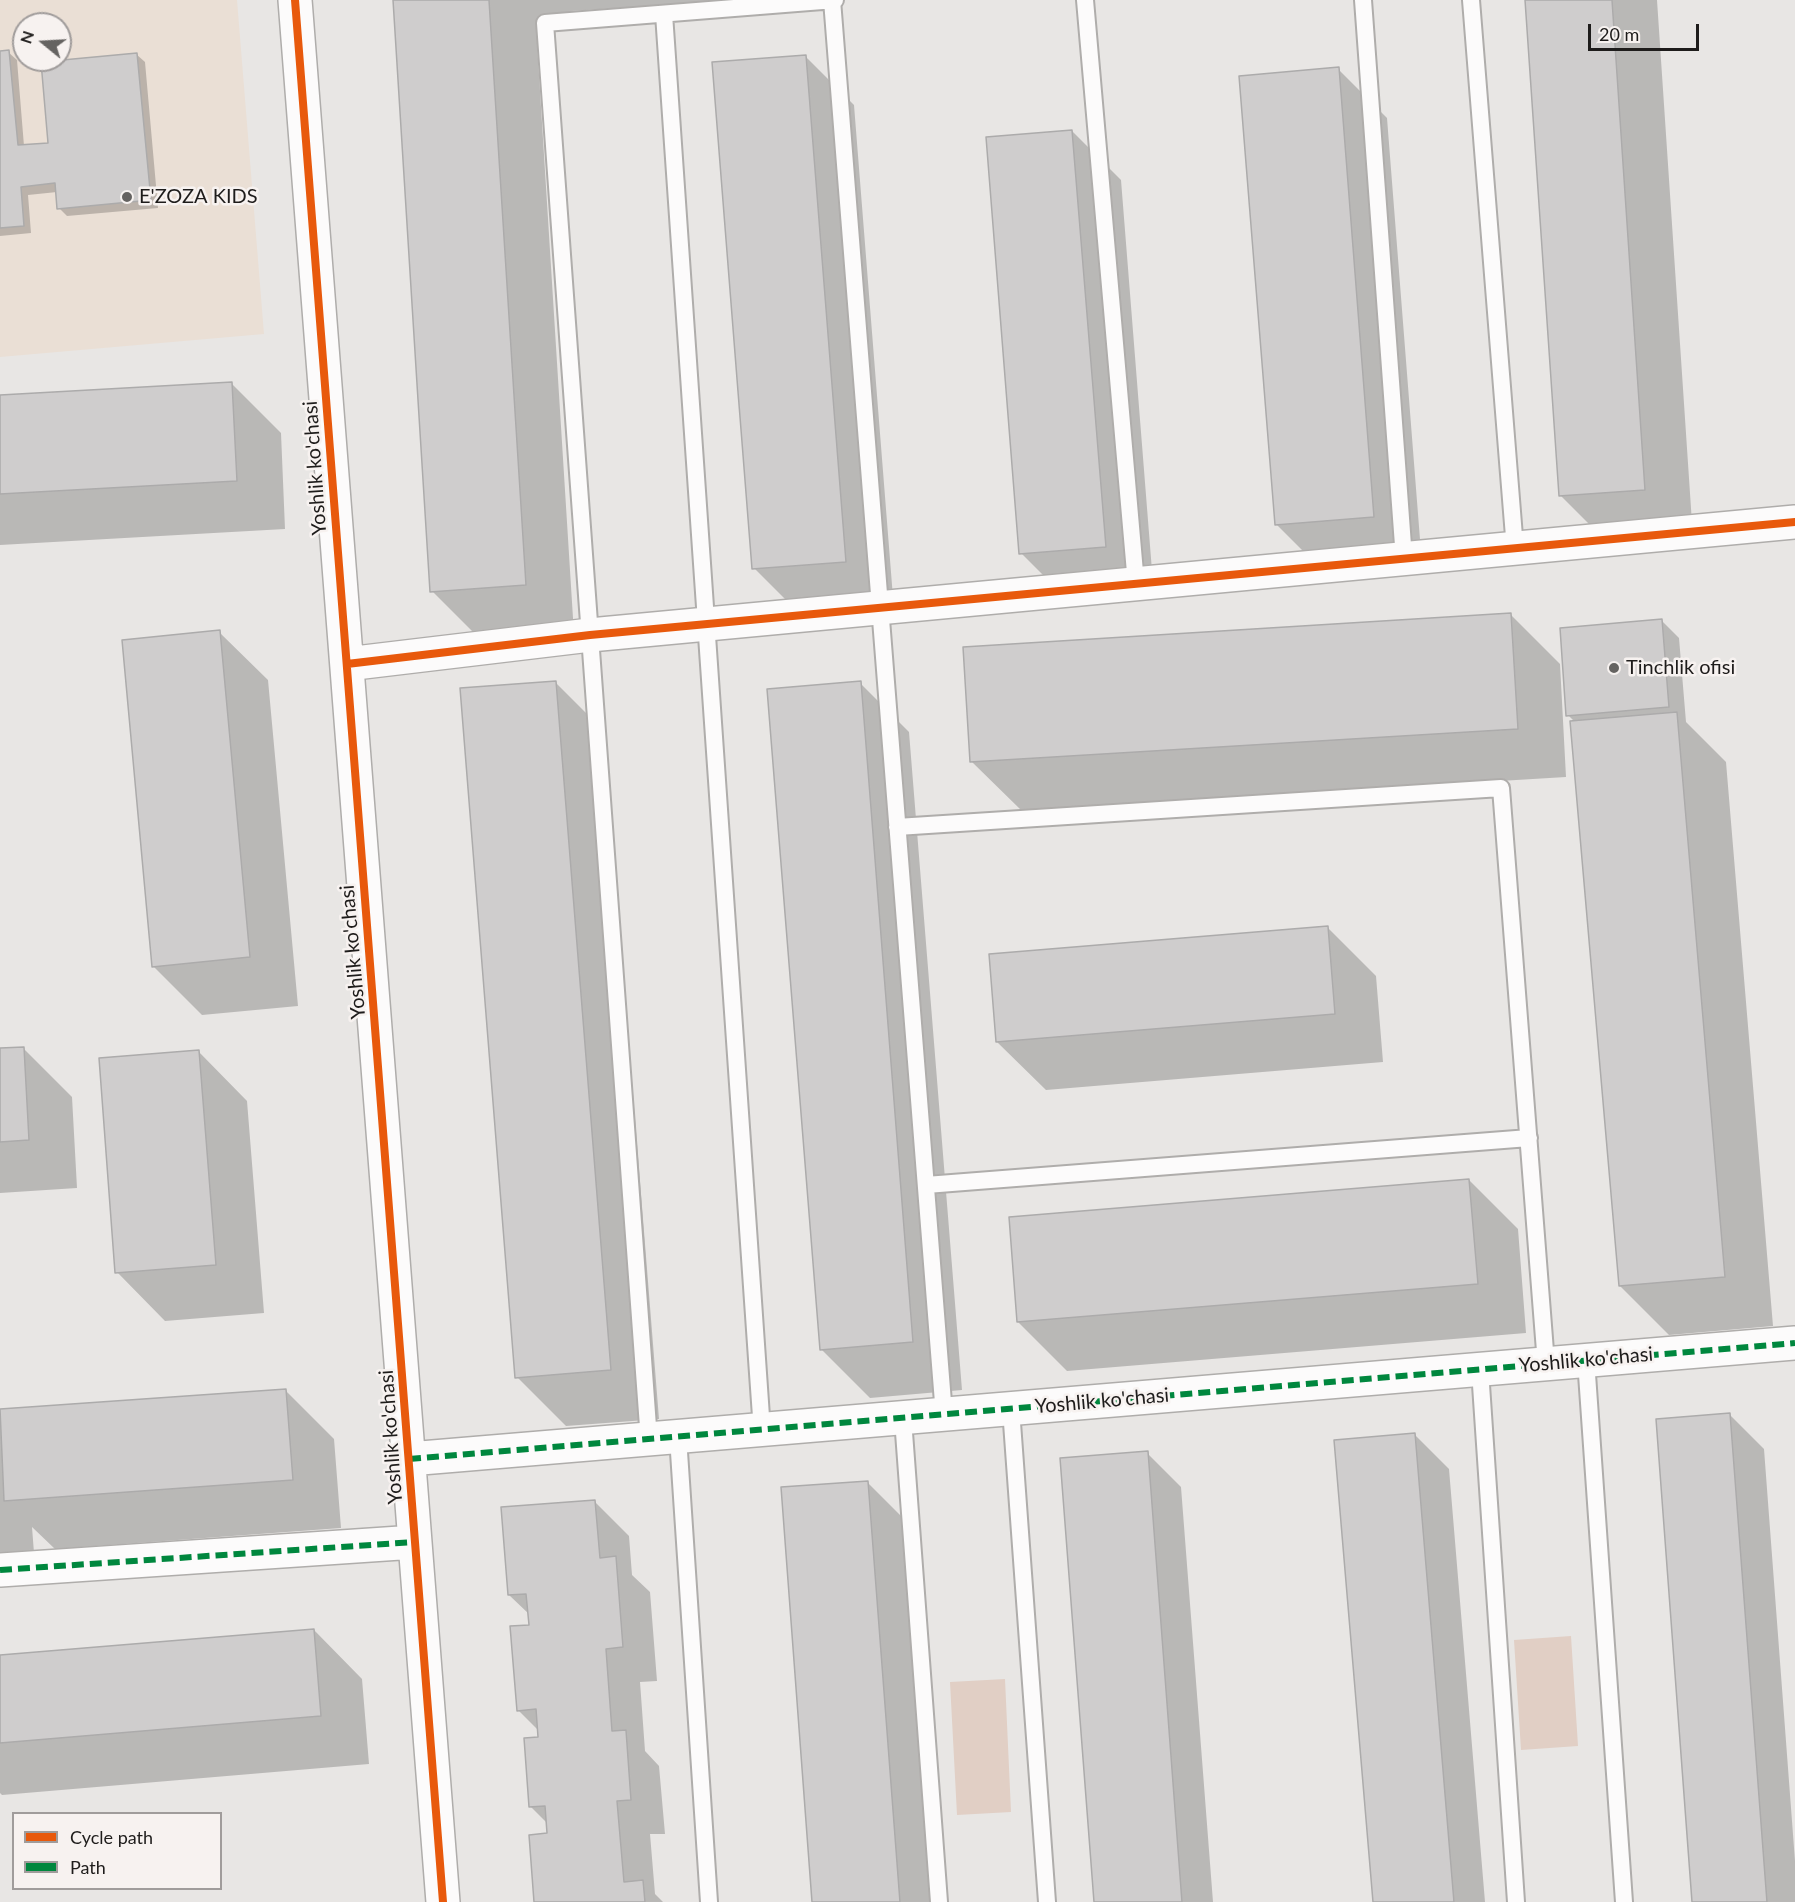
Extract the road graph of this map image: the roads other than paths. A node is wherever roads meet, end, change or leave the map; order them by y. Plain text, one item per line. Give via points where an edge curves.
1 (295, 0) edge
2 (834, 0) edge
3 (1085, 0) edge
4 (1363, 0) edge
5 (1471, 0) edge
6 (664, 14) junction
7 (1795, 522) edge
8 (1515, 549) junction
9 (1404, 559) junction
10 (1136, 584) junction
11 (880, 608) junction
12 (706, 624) junction
13 (590, 635) junction
14 (347, 664) junction
15 (897, 827) junction
16 (1529, 1138) junction
17 (926, 1185) junction
18 (1795, 1343) edge
19 (1586, 1360) junction
20 (1546, 1364) junction
21 (1480, 1370) junction
22 (1011, 1409) junction
23 (944, 1415) junction
24 (903, 1419) junction
25 (762, 1431) junction
26 (663, 1439) junction
27 (409, 1459) junction
28 (415, 1542) junction
29 (0, 1570) edge
30 (443, 1902) edge
31 (709, 1902) edge
32 (939, 1902) edge
33 (1047, 1902) edge
34 (1516, 1902) edge
35 (1624, 1902) edge

1 - 14 street, Yoshlik ko'chasi
2 - 6 lane
2 - 11 lane
3 - 10 lane
4 - 9 lane
5 - 8 lane
6 - 12 lane
6 - 13 lane via 545,23
7 - 8 street
8 - 9 street
9 - 10 street
10 - 11 street
11 - 12 street
11 - 15 lane
12 - 13 street
12 - 25 lane
13 - 14 street
13 - 26 lane
14 - 27 street, Yoshlik ko'chasi
15 - 16 lane via 1501,788
15 - 17 lane
16 - 17 lane
16 - 20 lane
17 - 23 lane
18 - 19 street, Yoshlik ko'chasi
19 - 20 street, Yoshlik ko'chasi
19 - 35 lane
20 - 21 street, Yoshlik ko'chasi
21 - 22 street, Yoshlik ko'chasi
21 - 34 lane
22 - 23 street, Yoshlik ko'chasi
22 - 33 lane
23 - 24 street, Yoshlik ko'chasi
24 - 25 street, Yoshlik ko'chasi
24 - 32 lane
25 - 26 street, Yoshlik ko'chasi
26 - 27 street, Yoshlik ko'chasi
26 - 31 lane
27 - 28 street, Yoshlik ko'chasi
28 - 29 street
28 - 30 street, Yoshlik ko'chasi

